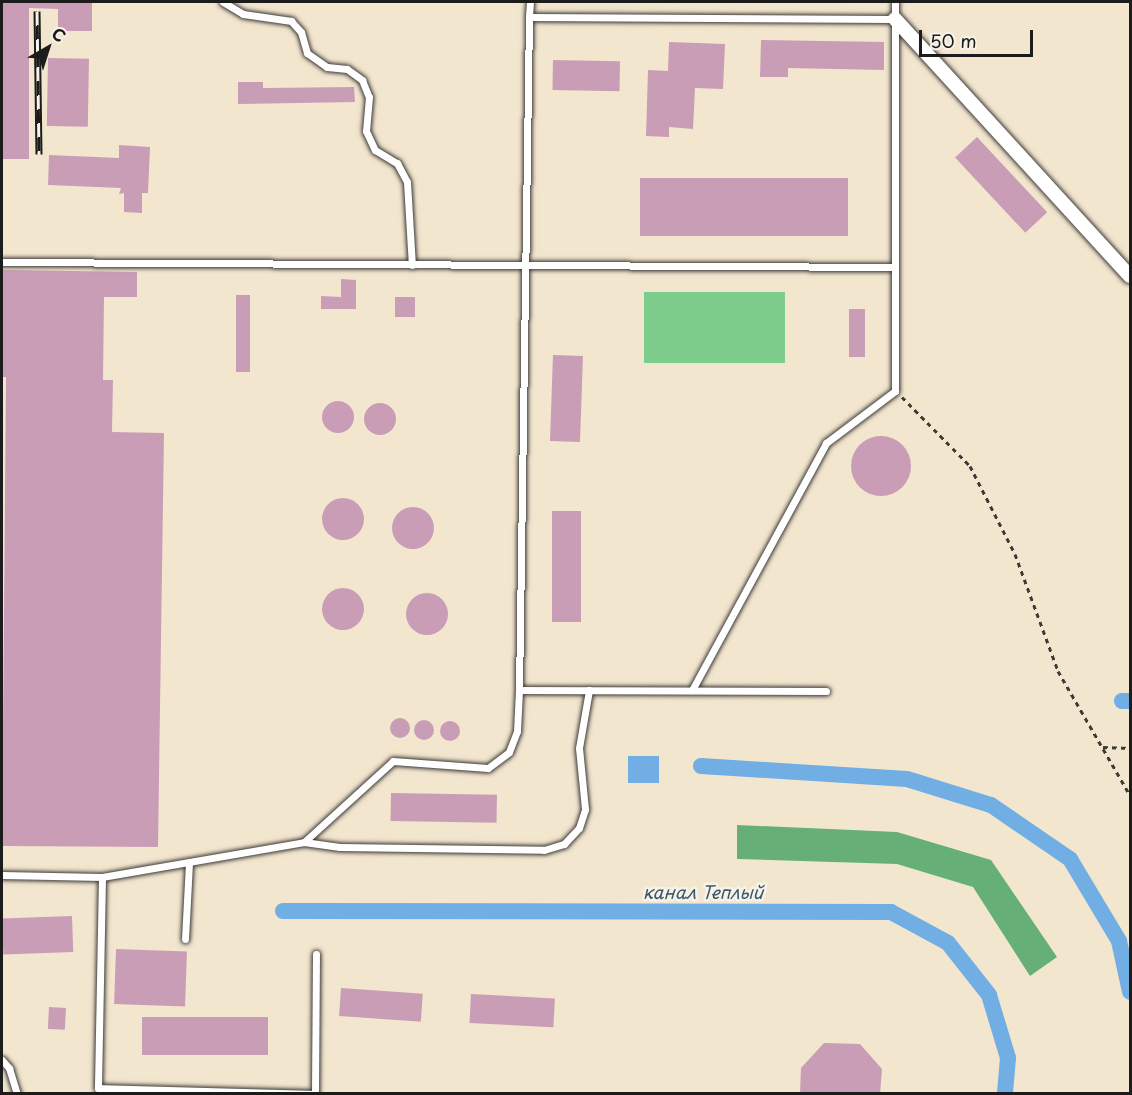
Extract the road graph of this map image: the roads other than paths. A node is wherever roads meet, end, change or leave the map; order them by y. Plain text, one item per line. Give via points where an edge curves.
1 (223, 2) edge
2 (530, 2) edge
3 (895, 2) edge
4 (529, 17) junction
5 (895, 19) junction
6 (2, 262) edge
7 (412, 265) junction
8 (525, 265) junction
9 (895, 267) junction
10 (1131, 276) edge
11 (519, 690) junction
12 (589, 690) junction
13 (692, 690) junction
14 (826, 691) dead end
15 (304, 842) junction
16 (189, 862) junction
17 (2, 875) edge
18 (102, 877) junction
19 (184, 939) dead end
20 (316, 954) dead end
21 (2, 1060) edge
22 (17, 1094) edge
23 (314, 1094) edge

1 - 7 lane via 243,14 291,21 301,32 307,53 327,67 347,69 362,80 369,97 366,131 375,150 398,163 407,182
2 - 4 lane
3 - 5 lane
4 - 5 lane
4 - 8 lane
5 - 9 lane
5 - 10 street
6 - 7 lane
7 - 8 lane
8 - 9 lane
8 - 11 lane
9 - 13 lane via 895,391 826,443
11 - 12 lane
11 - 15 lane via 517,731 509,752 488,768 393,761
12 - 13 lane
12 - 15 lane via 579,748 585,808 579,828 564,844 544,850 340,847
13 - 14 lane
15 - 16 lane
16 - 18 lane
16 - 19 lane
17 - 18 lane
18 - 23 lane via 98,1088
20 - 23 lane
21 - 22 lane via 9,1068

